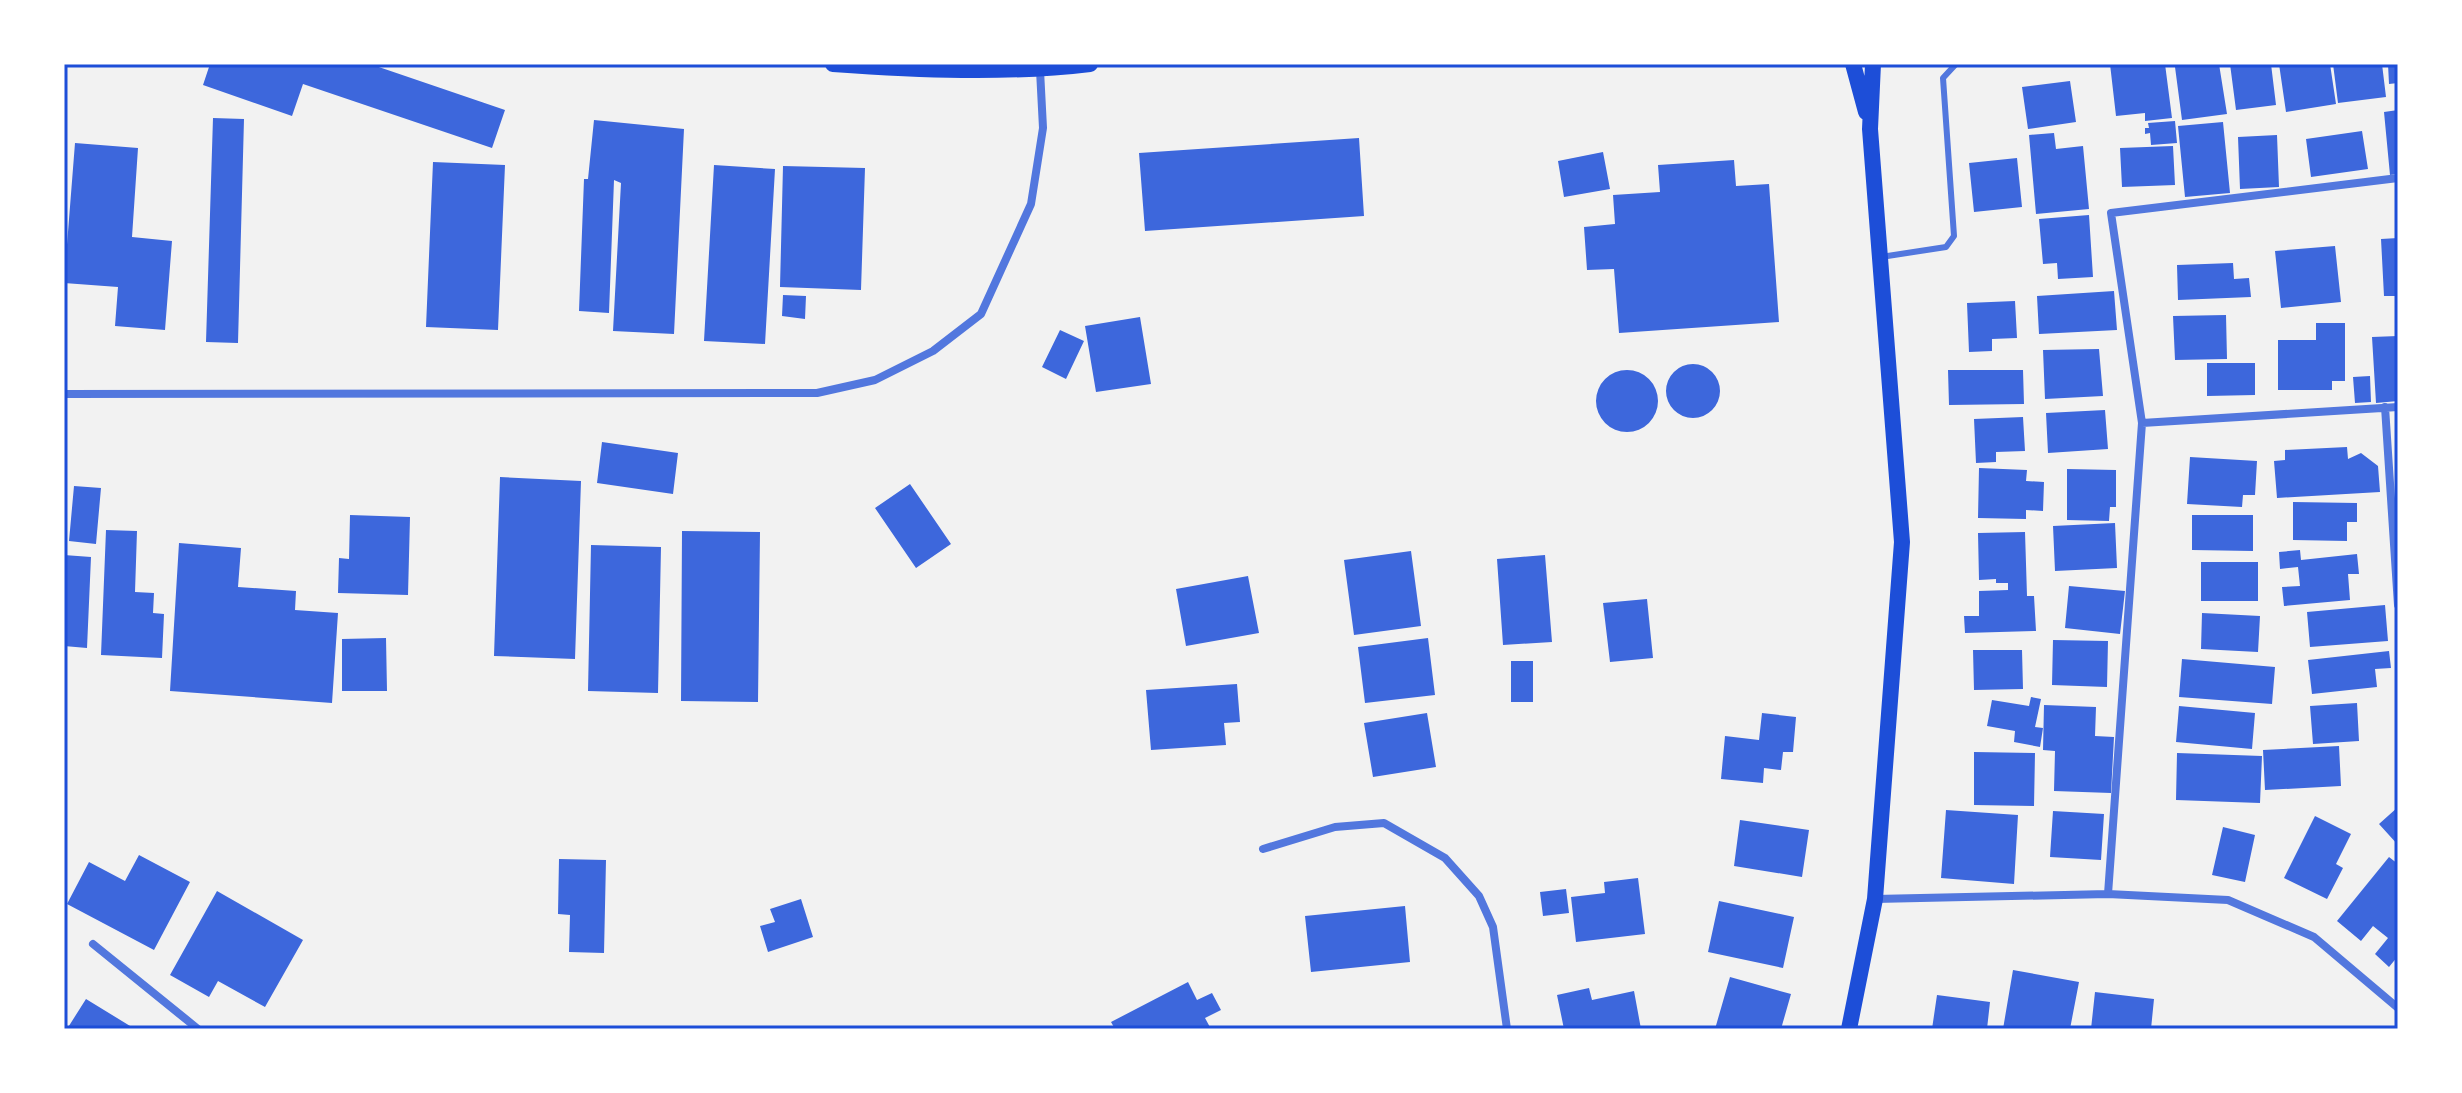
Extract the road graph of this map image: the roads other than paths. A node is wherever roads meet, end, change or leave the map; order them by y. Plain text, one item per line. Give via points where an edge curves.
1 (833, 64) edge
2 (1090, 64) edge
3 (1853, 64) edge
4 (1873, 64) edge
5 (1956, 64) edge
6 (1040, 70) junction
7 (1870, 129) junction
8 (2398, 178) edge
9 (1879, 258) junction
10 (64, 394) edge
11 (2385, 407) junction
12 (2398, 407) edge
13 (2142, 423) junction
14 (2398, 605) edge
15 (1263, 849) dead end
16 (2108, 894) junction
17 (1875, 899) junction
18 (93, 944) dead end
19 (2398, 1008) edge
20 (198, 1029) edge
21 (1507, 1029) edge
22 (1849, 1029) edge

1 - 6 main road
2 - 6 main road
3 - 7 main road
4 - 7 main road
5 - 9 lane via 1943,78 1954,236 1946,247
6 - 10 street via 1043,128 1031,204 981,314 933,351 875,380 817,393
7 - 9 main road
8 - 13 street via 2111,213
9 - 17 main road via 1902,542
11 - 12 street
11 - 13 street
11 - 14 street
13 - 16 street
15 - 21 street via 1335,827 1384,823 1445,858 1479,896 1493,927
16 - 17 street
16 - 19 street via 2228,900 2314,937
17 - 22 main road
18 - 20 street

